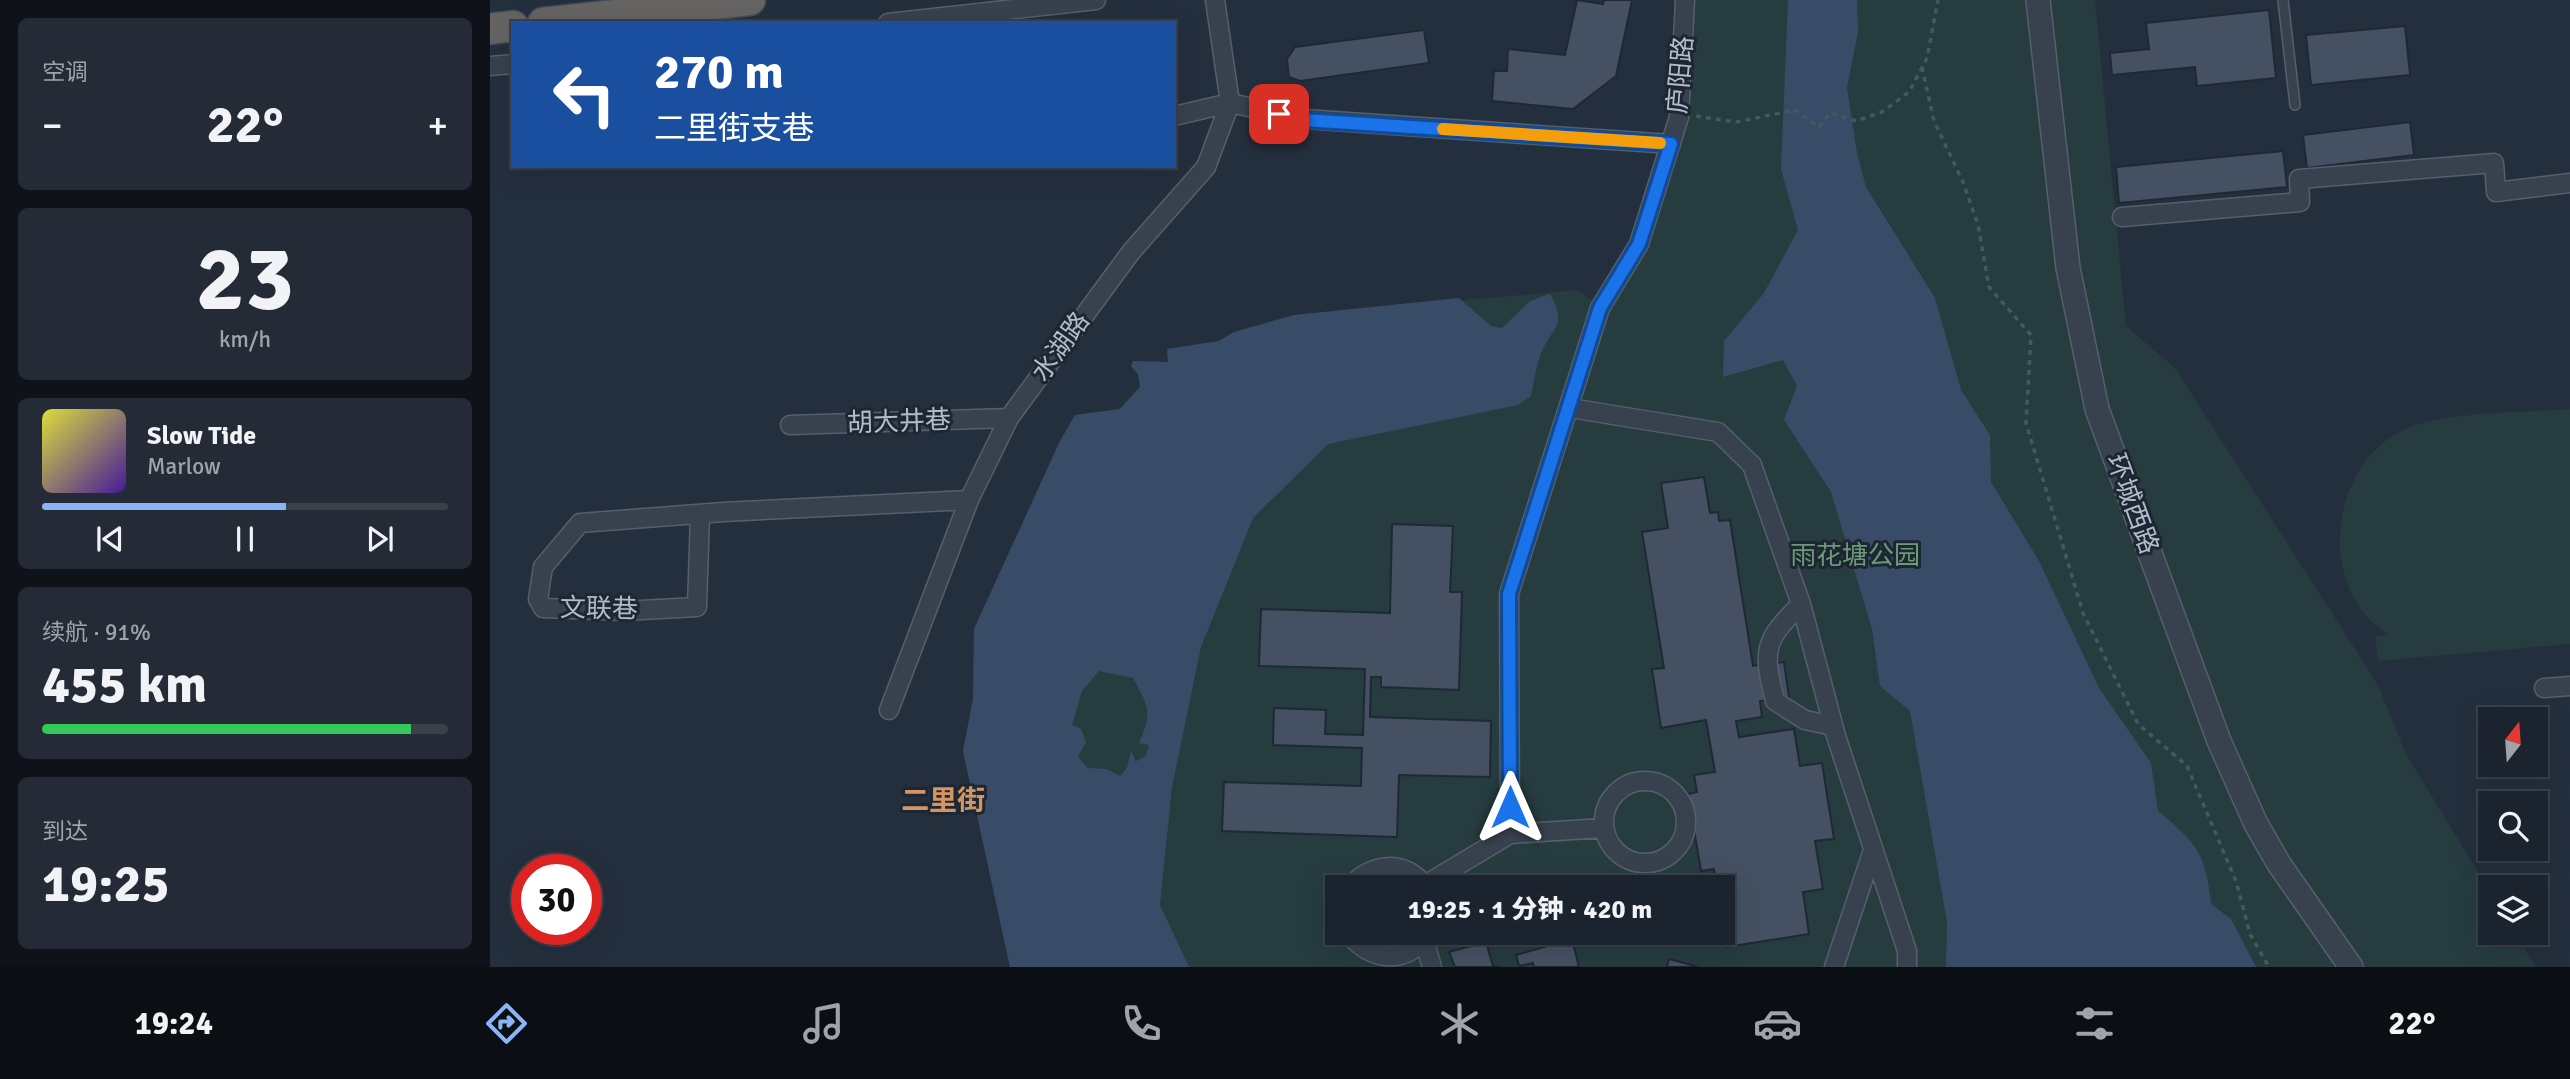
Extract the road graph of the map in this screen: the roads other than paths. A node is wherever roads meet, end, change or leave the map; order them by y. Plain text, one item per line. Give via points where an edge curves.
1 (750, 0) edge
2 (1096, 0) edge
3 (1215, 0) edge
4 (1685, 0) edge
5 (2038, 0) edge
6 (2283, 0) edge
7 (561, 21) edge
8 (906, 21) edge
9 (511, 26) edge
10 (490, 29) edge
11 (511, 64) edge
12 (490, 66) edge
13 (1230, 103) junction
14 (2295, 105) dead end
15 (1176, 116) edge
16 (1671, 144) junction
17 (2570, 183) edge
18 (2122, 217) dead end
19 (1570, 408) junction
20 (1009, 418) junction
21 (790, 425) dead end
22 (969, 500) junction
23 (700, 514) junction
24 (1801, 604) junction
25 (2570, 686) edge
26 (2544, 688) dead end
27 (889, 710) dead end
28 (1833, 726) junction
29 (1604, 828) junction
30 (1510, 834) junction
31 (1873, 850) junction
32 (1364, 875) edge
33 (1415, 875) edge
34 (1444, 875) edge
35 (1361, 945) edge
36 (1415, 945) edge
37 (1428, 945) edge
38 (1432, 967) edge
39 (1834, 967) edge
40 (1907, 967) edge
41 (2351, 967) edge

1 - 7 highway
2 - 8 street
3 - 13 street, 水湖路
4 - 16 street, 庐阳路 via 1679,117
5 - 41 street, 环城西路 via 2068,268 2097,409 2219,741 2251,813 2279,863
6 - 14 lane
9 - 10 highway
11 - 12 street
13 - 15 street
13 - 16 street via 1304,120
13 - 20 street, 水湖路 via 1206,167 1131,252
16 - 19 street, 庐阳路 via 1639,244 1600,308
17 - 18 street via 2496,192 2494,163 2299,179 2300,202
19 - 24 street via 1718,432 1752,465
19 - 30 street, 庐阳路 via 1509,594
20 - 21 street, 胡大井巷
20 - 22 street, 水湖路
22 - 23 street, 文联巷
22 - 27 street, 水湖路
23 - 23 street, 文联巷 via 580,523 543,567 538,599 543,608 623,611 697,607
24 - 28 street
24 - 28 street via 1773,632 1765,663 1775,701 1805,720
25 - 26 street
28 - 31 street
29 - 29 street via 1609,801 1630,784 1657,783 1669,790 1684,812 1683,838 1665,858 1653,863 1626,859 1615,851
29 - 30 street
30 - 34 street
31 - 39 street
31 - 40 street via 1907,951
32 - 33 street via 1386,866
35 - 36 street via 1384,957 1399,956
37 - 38 street

